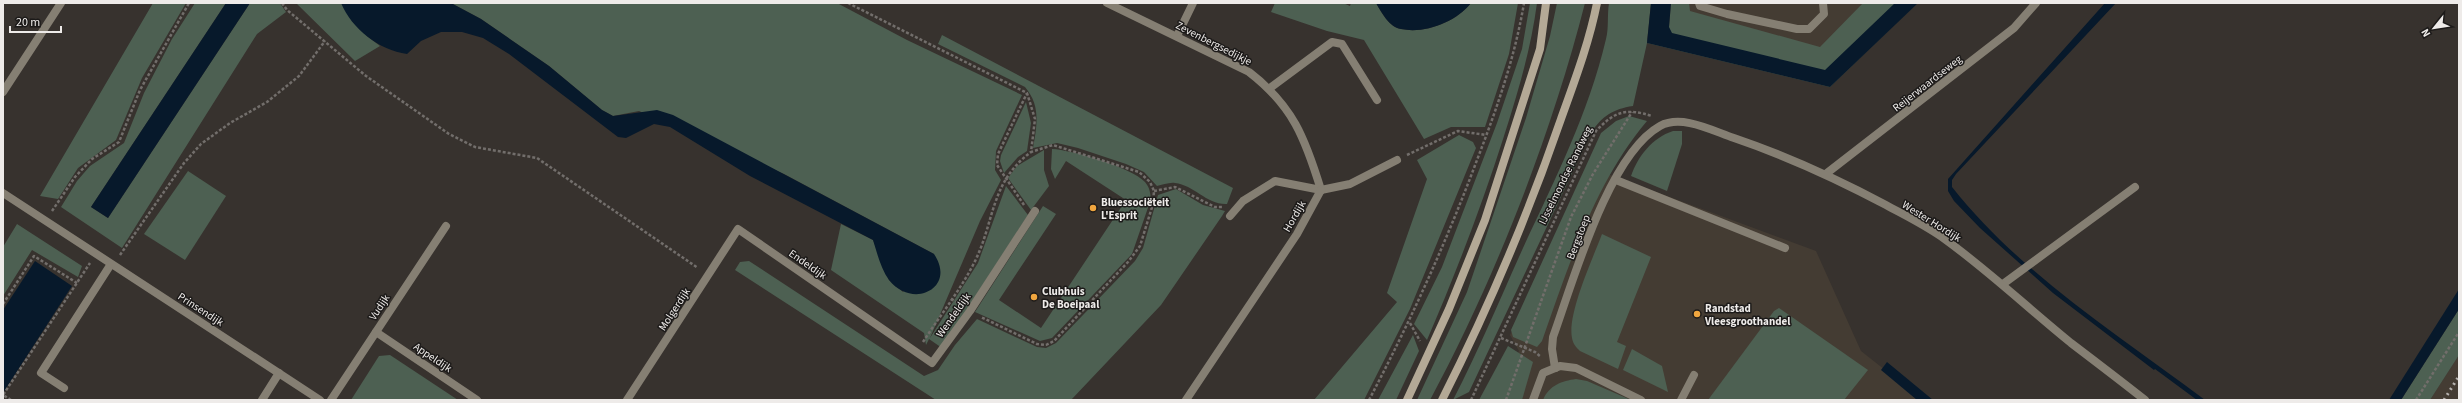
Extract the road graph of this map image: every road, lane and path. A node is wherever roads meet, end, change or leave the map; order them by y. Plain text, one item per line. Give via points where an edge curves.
1 (62, 3) edge
2 (189, 3) edge
3 (282, 3) edge
4 (848, 3) edge
5 (1107, 3) edge
6 (1193, 3) edge
7 (1524, 3) edge
8 (1546, 3) edge
9 (1597, 3) edge
10 (1699, 3) edge
11 (1823, 3) edge
12 (2036, 3) edge
13 (1177, 36) junction
14 (325, 42) junction
15 (1270, 88) junction
16 (3, 92) edge
17 (1027, 93) junction
18 (1377, 100) dead end
19 (1632, 112) junction
20 (1662, 125) junction
21 (1696, 125) joint
22 (1486, 135) junction
23 (1031, 152) junction
24 (1397, 160) joint
25 (1827, 174) junction
26 (1005, 178) junction
27 (1616, 180) junction
28 (2135, 187) dead end
29 (1321, 190) junction
30 (1154, 191) junction
31 (3, 193) edge
32 (1236, 208) junction
33 (1033, 214) joint
34 (1230, 216) dead end
35 (46, 220) junction
36 (446, 226) dead end
37 (738, 229) joint
38 (1785, 248) dead end
39 (96, 254) junction
40 (111, 264) junction
41 (709, 275) junction
42 (77, 283) junction
43 (2002, 284) junction
44 (951, 299) junction
45 (3, 304) edge
46 (970, 312) junction
47 (865, 318) joint
48 (1409, 322) junction
49 (376, 332) junction
50 (2459, 332) edge
51 (1501, 338) junction
52 (1523, 347) junction
53 (917, 352) junction
54 (1429, 357) junction
55 (1555, 368) junction
56 (279, 373) junction
57 (1694, 375) dead end
58 (64, 388) dead end
59 (10, 400) edge
60 (262, 400) edge
61 (320, 400) edge
62 (331, 400) edge
63 (477, 400) edge
64 (628, 400) edge
65 (1186, 400) edge
66 (1369, 400) edge
67 (1407, 400) edge
68 (1442, 400) edge
69 (1471, 400) edge
70 (1506, 400) edge
71 (1533, 400) edge
72 (1642, 400) edge
73 (1681, 400) edge
74 (2145, 400) edge
75 (2416, 400) edge

1 - 16 street
2 - 35 path via 140,90 119,142 86,165
3 - 14 path
4 - 17 path
5 - 13 street, Zevenbergsedijkje
6 - 13 street
7 - 22 path via 1516,46
8 - 54 main road via 1540,49 1512,140 1485,220
9 - 68 main road, IJsselmondse Randweg via 1591,33 1543,172 1478,328
10 - 11 street via 1700,6 1727,14 1797,29 1809,29 1824,14
12 - 25 street, Reijerwaardseweg via 2008,33
13 - 15 street, Zevenbergsedijkje via 1249,72
14 - 40 path via 299,76 267,102 230,123 201,144 184,163 124,252
14 - 41 path via 366,76 449,134 475,147 537,158
15 - 18 street via 1332,42 1342,44
15 - 29 street, Zevenbergsedijkje via 1285,106 1306,143
17 - 23 path via 1035,119
17 - 26 path via 998,154 997,165
19 - 20 path via 1658,118
19 - 51 path, IJsselmondse Randweg via 1620,112 1596,131
19 - 52 path via 1593,174 1571,217
20 - 21 street, Bergstoep via 1677,122
20 - 27 street, Bergstoep via 1638,144
21 - 25 street, Wester Hordijk
22 - 24 path via 1458,131
22 - 48 path via 1452,228
23 - 26 path via 1018,161
23 - 30 path via 1053,144 1138,172 1150,182
24 - 29 street via 1350,184
25 - 43 street, Wester Hordijk via 1926,227
26 - 33 path
26 - 44 path via 974,264
27 - 38 street
27 - 55 street, Bergstoep via 1594,224 1553,337
28 - 43 street
29 - 32 street via 1275,181
29 - 65 street, Hordijk via 1297,234
30 - 32 path via 1175,187 1215,206
30 - 46 path via 1153,204 1140,246 1054,341 1046,345 1037,344
31 - 35 street, Prinsendijk
32 - 34 street
33 - 46 street, Wendeldijk
35 - 39 street, Prinsendijk
36 - 49 street, Vudijk
37 - 41 street, Molgerdijk
37 - 47 street, Endeldijk
39 - 40 street, Prinsendijk
39 - 42 path
40 - 56 street, Prinsendijk
40 - 58 street via 41,372
41 - 64 street, Molgerdijk
42 - 45 path via 34,256
42 - 59 path via 3,395
43 - 74 street, Wester Hordijk via 2071,343
44 - 46 path
44 - 53 path
46 - 53 street, Wendeldijk via 932,363
47 - 53 street, Wendeldijk
48 - 54 path
48 - 66 path
49 - 62 street, Vudijk
49 - 63 street, Appeldijk
50 - 75 path
51 - 52 path
51 - 69 path, IJsselmondse Randweg
52 - 55 path via 1535,352
52 - 70 path
54 - 67 main road
55 - 71 street via 1543,373
55 - 72 street via 1576,368
56 - 60 street
56 - 61 street, Prinsendijk
57 - 73 street

